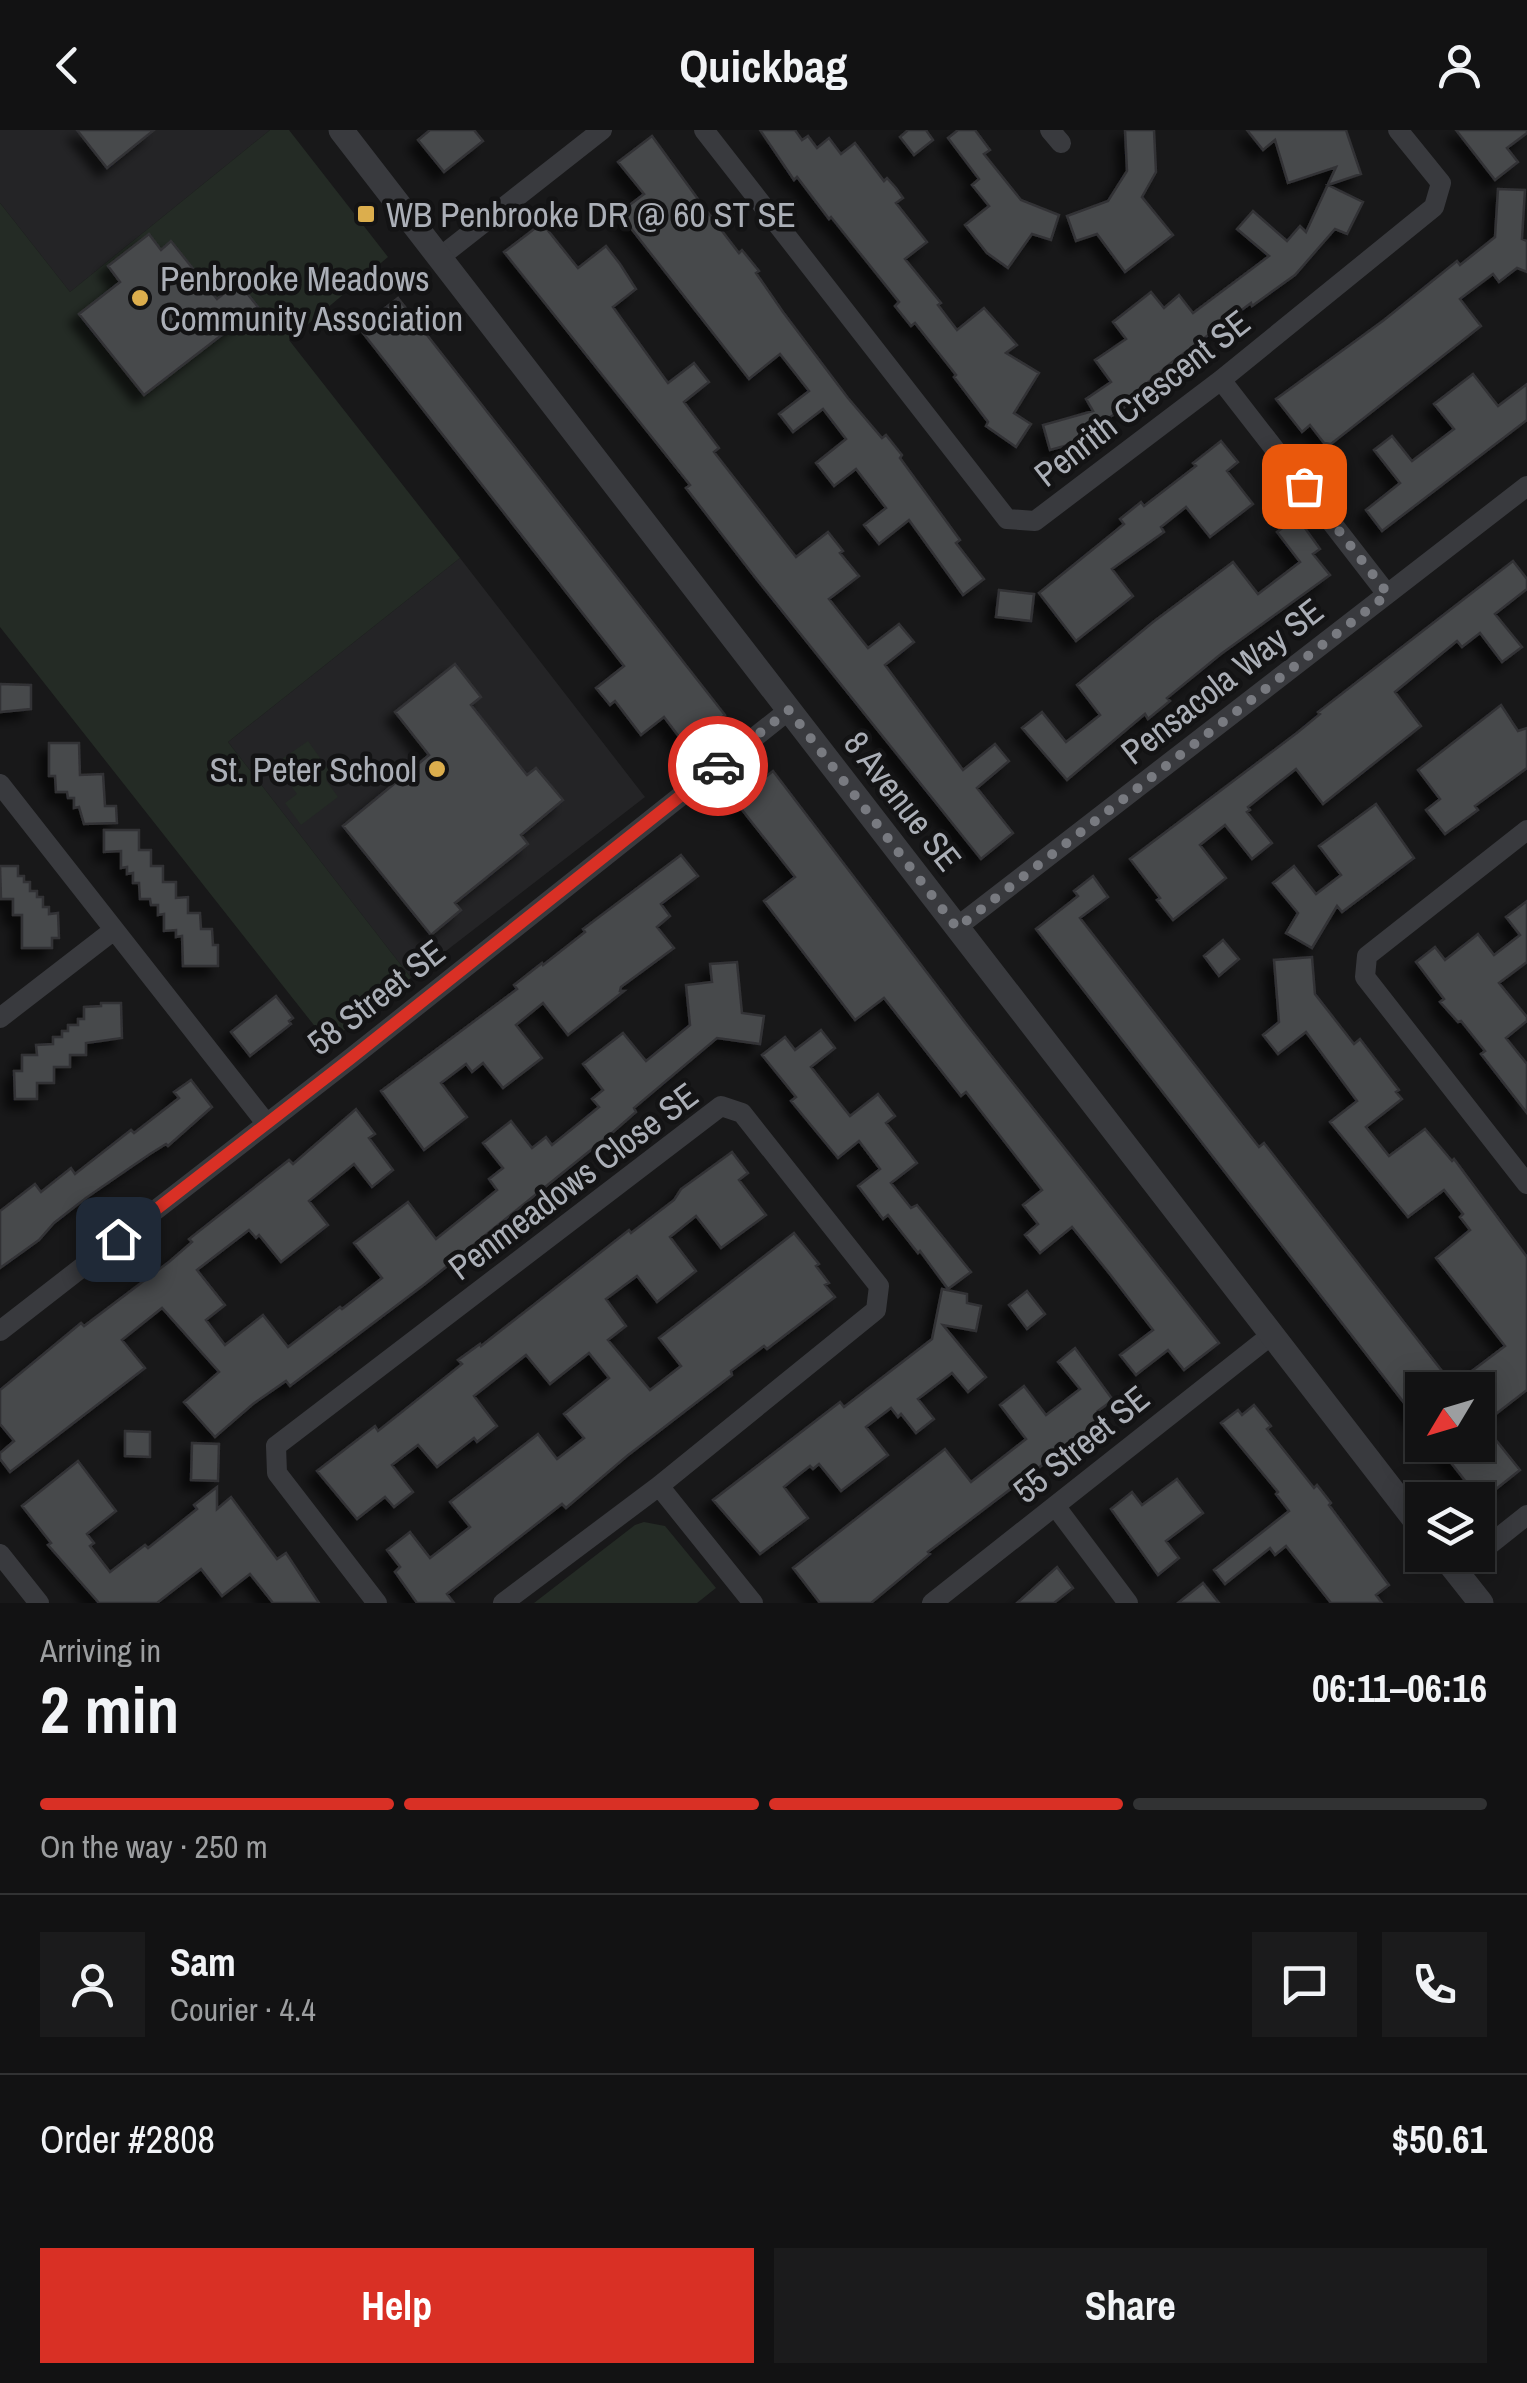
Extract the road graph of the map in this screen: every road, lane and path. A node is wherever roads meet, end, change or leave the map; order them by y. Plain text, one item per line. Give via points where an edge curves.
1 (341, 130) edge
2 (602, 130) edge
3 (704, 130) edge
4 (1398, 130) edge
5 (440, 258) junction
6 (1221, 380) junction
7 (1527, 486) edge
8 (1388, 594) junction
9 (789, 710) junction
10 (0, 784) edge
11 (1527, 830) edge
12 (957, 928) junction
13 (114, 930) junction
14 (0, 1018) edge
15 (266, 1124) junction
16 (1527, 1184) edge
17 (0, 1331) edge
18 (1270, 1336) junction
19 (659, 1486) junction
20 (1056, 1507) junction
21 (1405, 1507) edge
22 (1527, 1515) edge
23 (1495, 1537) edge
24 (0, 1554) edge
25 (1468, 1572) edge
26 (38, 1603) edge
27 (377, 1603) edge
28 (503, 1603) edge
29 (753, 1603) edge
30 (932, 1603) edge
31 (1128, 1603) edge
32 (1481, 1603) edge

1 - 5 street, 8 Avenue SE
2 - 5 street
3 - 6 street, Penrith Crescent SE via 1007,519 1035,521
4 - 6 street, Penrith Crescent SE via 1441,183 1434,207
5 - 9 street, 8 Avenue SE
6 - 8 street
7 - 8 street, Pensacola Way SE
8 - 12 street, Pensacola Way SE
9 - 12 street, 8 Avenue SE
9 - 15 street, 58 Street SE
10 - 13 street
11 - 16 street via 1368,956 1365,977
12 - 18 street, 8 Avenue SE
13 - 14 street
13 - 15 street
15 - 17 street, 58 Street SE
18 - 20 street, 55 Street SE
18 - 21 street, 8 Avenue SE
19 - 27 street, Penmeadows Close SE via 876,1310 879,1286 742,1113 721,1106 276,1446 277,1473
19 - 28 street, Penmeadows Close SE
19 - 29 street
20 - 30 street, 55 Street SE
20 - 31 street
22 - 23 street
24 - 26 street
25 - 32 street

